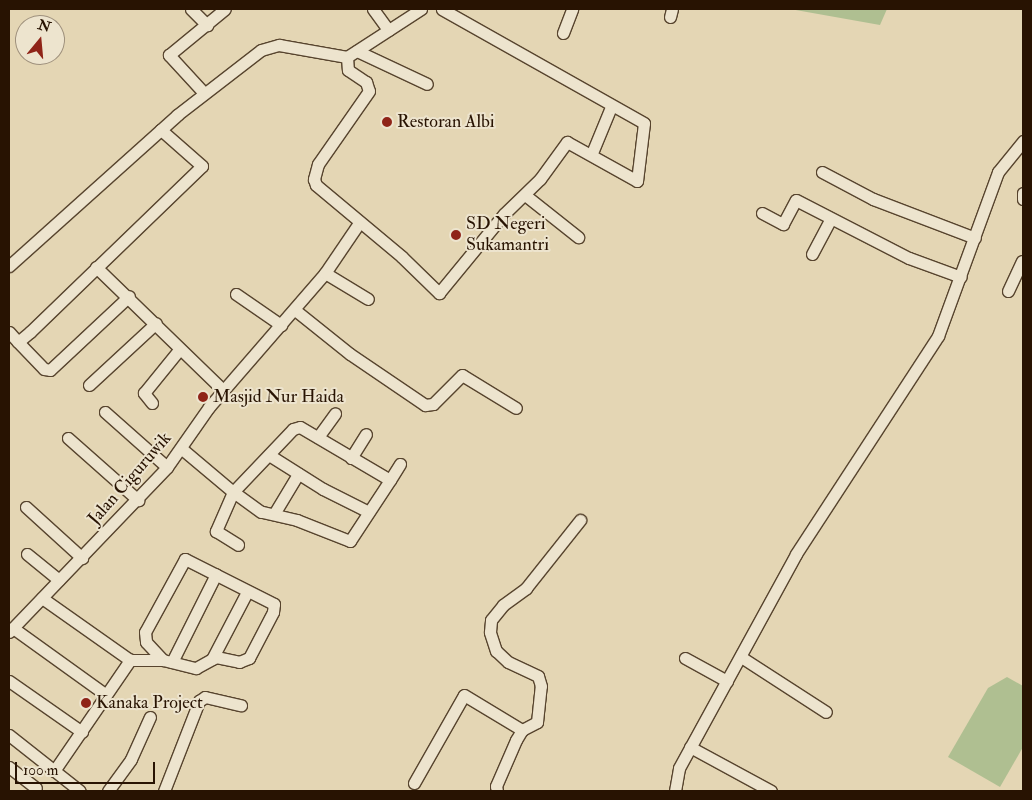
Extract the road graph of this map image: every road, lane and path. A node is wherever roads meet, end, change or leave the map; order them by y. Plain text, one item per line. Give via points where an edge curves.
1 (191, 9) edge
2 (225, 9) edge
3 (372, 9) edge
4 (421, 9) edge
5 (442, 9) edge
6 (572, 9) edge
7 (207, 25) junction
8 (388, 30) junction
9 (563, 33) dead end
10 (357, 50) junction
11 (347, 57) junction
12 (427, 84) dead end
13 (204, 93) junction
14 (611, 107) junction
15 (161, 130) junction
16 (1021, 149) edge
17 (592, 153) junction
18 (822, 172) dead end
19 (1023, 193) edge
20 (525, 195) junction
21 (1023, 199) edge
22 (762, 213) dead end
23 (831, 219) junction
24 (358, 222) junction
25 (578, 237) dead end
26 (975, 238) junction
27 (812, 254) dead end
28 (1023, 261) edge
29 (9, 266) edge
30 (96, 267) junction
31 (325, 273) junction
32 (961, 277) junction
33 (1008, 292) dead end
34 (236, 294) dead end
35 (129, 296) junction
36 (368, 299) dead end
37 (295, 310) junction
38 (156, 323) junction
39 (281, 324) junction
40 (9, 332) edge
41 (18, 342) junction
42 (179, 350) junction
43 (89, 385) dead end
44 (223, 390) junction
45 (152, 403) dead end
46 (516, 408) dead end
47 (105, 412) dead end
48 (335, 414) dead end
49 (366, 434) dead end
50 (318, 437) junction
51 (68, 438) dead end
52 (182, 449) junction
53 (269, 455) junction
54 (351, 458) junction
55 (400, 464) dead end
56 (167, 468) junction
57 (298, 474) junction
58 (390, 480) junction
59 (233, 492) junction
60 (138, 500) junction
61 (26, 507) dead end
62 (369, 512) junction
63 (274, 514) junction
64 (580, 520) dead end
65 (238, 544) dead end
66 (27, 554) dead end
67 (82, 558) junction
68 (216, 574) junction
69 (59, 580) junction
70 (247, 592) junction
71 (42, 598) junction
72 (11, 630) edge
73 (212, 658) junction
74 (685, 658) dead end
75 (741, 658) junction
76 (130, 660) junction
77 (167, 661) junction
78 (9, 681) edge
79 (727, 681) junction
80 (105, 694) junction
81 (241, 705) dead end
82 (826, 712) dead end
83 (150, 717) dead end
84 (522, 730) junction
85 (82, 732) junction
86 (9, 735) edge
87 (690, 747) junction
88 (9, 767) edge
89 (54, 771) junction
90 (414, 783) dead end
91 (36, 788) dead end
92 (80, 791) edge
93 (108, 791) edge
94 (164, 791) edge
95 (497, 791) edge
96 (675, 791) edge
97 (771, 791) edge

1 - 7 street
2 - 7 street
3 - 8 street
4 - 8 street
5 - 14 street
6 - 9 street
7 - 13 street via 169,55
8 - 10 street
10 - 11 street
10 - 12 street
11 - 13 street via 268,46
11 - 24 street via 348,70 366,82 370,91 318,164 314,179 316,185
13 - 15 street
14 - 17 street
14 - 17 street via 644,123 637,181
15 - 29 street
15 - 30 street via 202,166
16 - 26 street via 998,172
17 - 20 street via 567,142
18 - 26 street via 873,199
19 - 21 street
20 - 24 street via 504,214 439,293 402,257
20 - 25 street
22 - 23 street via 783,224 796,200
23 - 27 street
23 - 32 street via 909,258
24 - 31 street, Jalan Ciguruwik
26 - 32 street
28 - 33 street
30 - 35 street
30 - 41 street
31 - 36 street
31 - 37 street, Jalan Ciguruwik
32 - 75 street via 938,336 796,554
34 - 39 street
35 - 38 street
35 - 41 street via 50,370 44,369
37 - 39 street, Jalan Ciguruwik
37 - 46 street via 350,354 425,405 433,404 462,376
38 - 42 street
38 - 43 street
39 - 44 street, Jalan Ciguruwik
40 - 41 street
42 - 44 street
42 - 45 street via 144,393
44 - 52 street, Jalan Ciguruwik
47 - 56 street
48 - 50 street
49 - 54 street
50 - 53 street via 297,427
50 - 54 street
51 - 60 street
52 - 56 street, Jalan Ciguruwik
52 - 59 street
53 - 57 street
53 - 59 street
54 - 58 street
55 - 58 street
56 - 60 street, Jalan Ciguruwik
57 - 62 street
57 - 63 street
58 - 62 street
59 - 63 street via 261,512
59 - 65 street via 216,531
60 - 67 street, Jalan Ciguruwik
61 - 67 street
62 - 63 street via 352,540 346,541
64 - 84 street via 526,588 503,605 491,620 490,632 496,651 508,662 540,680 537,722
66 - 69 street
67 - 69 street, Jalan Ciguruwik
68 - 70 street
68 - 77 street
68 - 77 street via 187,558 182,561 145,632 146,642
69 - 71 street, Jalan Ciguruwik
70 - 73 street
70 - 73 street via 274,605 252,654 242,662 220,656
71 - 72 street, Jalan Ciguruwik
71 - 76 street
72 - 80 street
73 - 77 street via 200,668
74 - 79 street
75 - 79 street
75 - 82 street
76 - 77 street
76 - 80 street
78 - 85 street
79 - 87 street
80 - 85 street
81 - 94 street via 205,697 200,700
83 - 93 street via 131,759
84 - 90 street via 464,695
84 - 95 street via 496,786
85 - 89 street
86 - 89 street
87 - 96 street via 674,780
87 - 97 street
88 - 91 street
89 - 92 street

